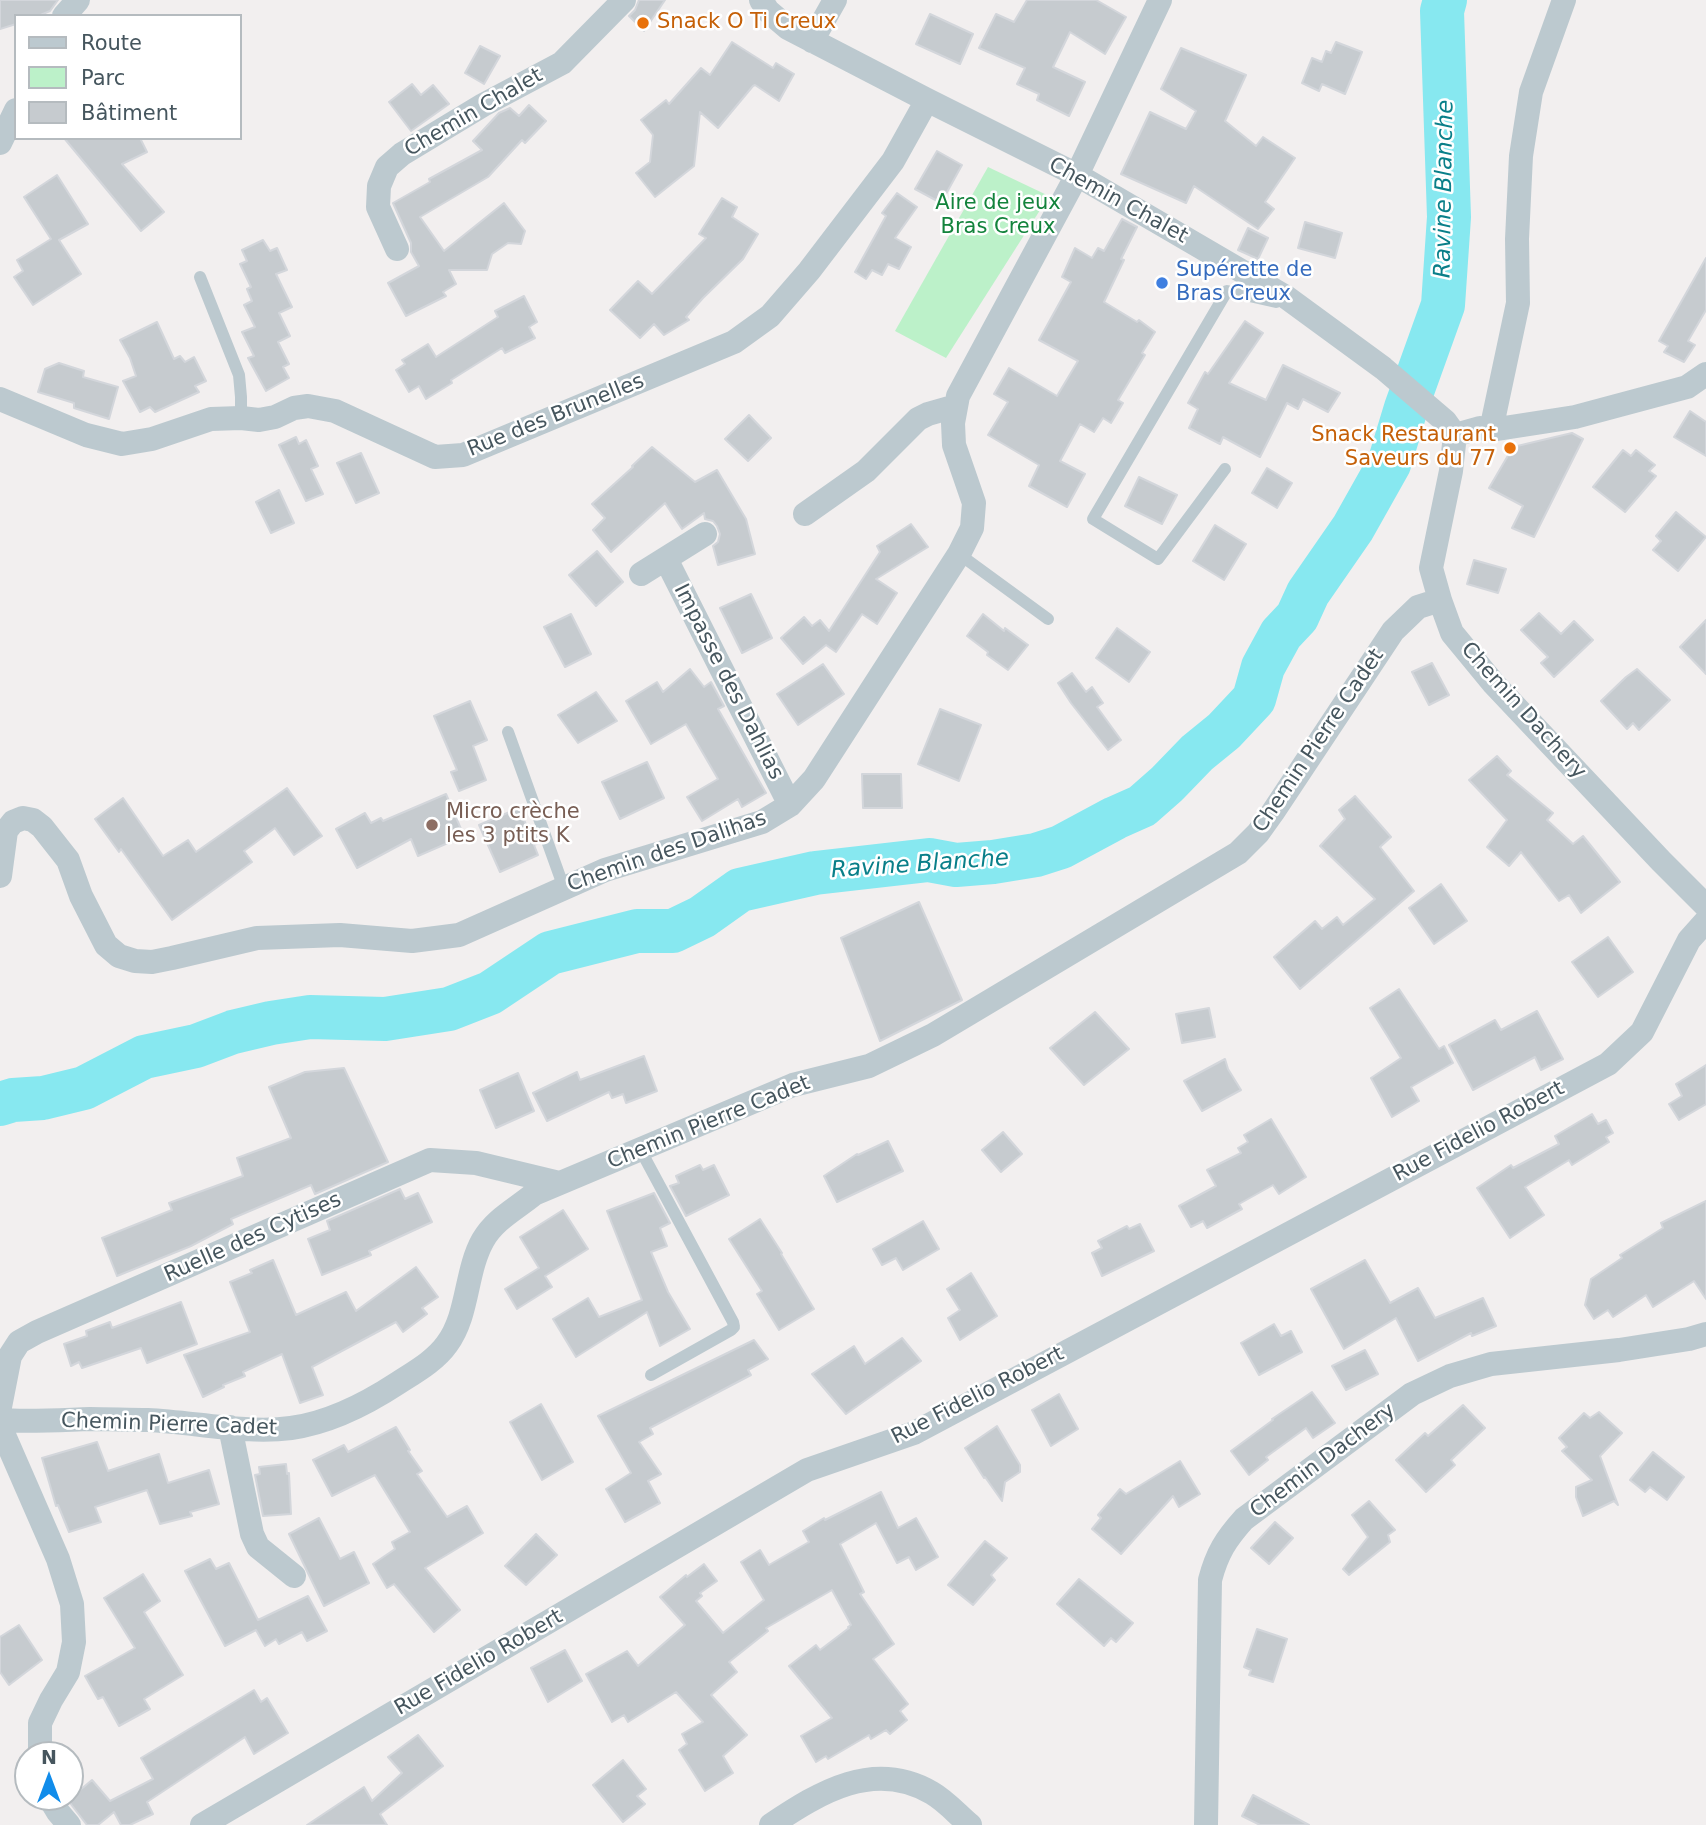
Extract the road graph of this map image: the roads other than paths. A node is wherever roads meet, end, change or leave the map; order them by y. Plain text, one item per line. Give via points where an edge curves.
1 (78, 0) edge
2 (624, 0) edge
3 (761, 0) edge
4 (835, 0) edge
5 (1160, 0) edge
6 (1564, 0) edge
7 (66, 14) edge
8 (812, 41) junction
9 (927, 100) junction
10 (14, 114) edge
11 (0, 143) edge
12 (1077, 175) junction
13 (397, 249) dead end
14 (200, 277) dead end
15 (1286, 297) junction
16 (1700, 386) edge
17 (0, 399) edge
18 (956, 406) junction
19 (241, 418) junction
20 (1450, 428) junction
21 (1491, 430) junction
22 (1225, 468) dead end
23 (805, 514) dead end
24 (705, 534) dead end
25 (960, 554) junction
26 (666, 559) junction
27 (641, 574) dead end
28 (1440, 600) junction
29 (1048, 619) dead end
30 (508, 732) dead end
31 (790, 805) junction
32 (0, 876) edge
33 (564, 888) junction
34 (1702, 893) edge
35 (1706, 921) edge
36 (640, 1149) junction
37 (559, 1183) junction
38 (1706, 1334) edge
39 (651, 1375) dead end
40 (0, 1407) edge
41 (230, 1427) junction
42 (1, 1432) edge
43 (294, 1576) dead end
44 (40, 1741) edge
45 (57, 1811) edge
46 (69, 1825) edge
47 (202, 1825) edge
48 (771, 1825) edge
49 (970, 1825) edge
50 (1206, 1825) edge

1 - 7 street
2 - 13 street, Chemin Chalet via 562,63 483,105 387,167 379,186 378,207
3 - 8 street, Chemin Chalet via 788,28
4 - 8 street
5 - 12 street, Chemin des Dalihas
6 - 21 street via 1531,92 1521,156 1518,303
8 - 9 street, Chemin Chalet
9 - 12 street, Chemin Chalet
9 - 19 street, Rue des Brunelles via 893,161 809,271 770,316 734,342 463,455 435,457 335,411 308,405 259,420
10 - 11 street
12 - 15 street, Chemin Chalet
12 - 18 street, Chemin des Dalihas
14 - 19 lane via 239,375
15 - 20 street, Chemin Chalet via 1383,368
15 - 22 lane via 1276,302 1227,291 1093,519 1158,559
16 - 21 street via 1575,416
17 - 19 street, Rue des Brunelles via 86,435 122,444 211,419
18 - 23 street via 918,419 866,471
18 - 25 street, Chemin des Dalihas via 954,445 974,502 972,528
20 - 21 street
20 - 28 street, Chemin Dachery via 1451,471 1431,568
24 - 26 street, Impasse des Dahlias
25 - 29 lane
25 - 31 street, Chemin des Dalihas via 814,779
26 - 27 street, Impasse des Dahlias
26 - 31 street, Impasse des Dahlias
28 - 34 street, Chemin Dachery via 1452,633 1494,684
28 - 36 street, Chemin Pierre Cadet via 1418,607 1393,631 1273,812 1238,853 933,1035 869,1066 793,1085
30 - 33 lane
31 - 33 street, Chemin des Dalihas via 762,822 605,870
32 - 33 street, Chemin des Dalihas via 6,831 13,822 33,820 68,860 106,945 119,956 152,962 257,937 340,935 412,941 459,935
35 - 47 street, Rue Fidelio Robert via 1689,940 1642,1032 1608,1064 914,1433 807,1470
36 - 37 street, Chemin Pierre Cadet
36 - 39 lane via 734,1327
37 - 40 street, Ruelle des Cytises via 476,1163 430,1160 19,1342 10,1356
37 - 41 street, Chemin Pierre Cadet via 500,1218 484,1238 454,1333 425,1366 347,1411 318,1421 290,1428
38 - 50 street, Chemin Dachery via 1619,1350 1491,1364 1450,1376 1412,1394 1244,1519 1221,1548 1210,1580
41 - 42 street, Chemin Pierre Cadet via 90,1419 28,1422
41 - 43 street via 255,1541
42 - 44 street via 58,1559 72,1604 74,1642 68,1672 40,1723
45 - 46 street
48 - 49 street via 804,1802 852,1781 871,1779 926,1790

